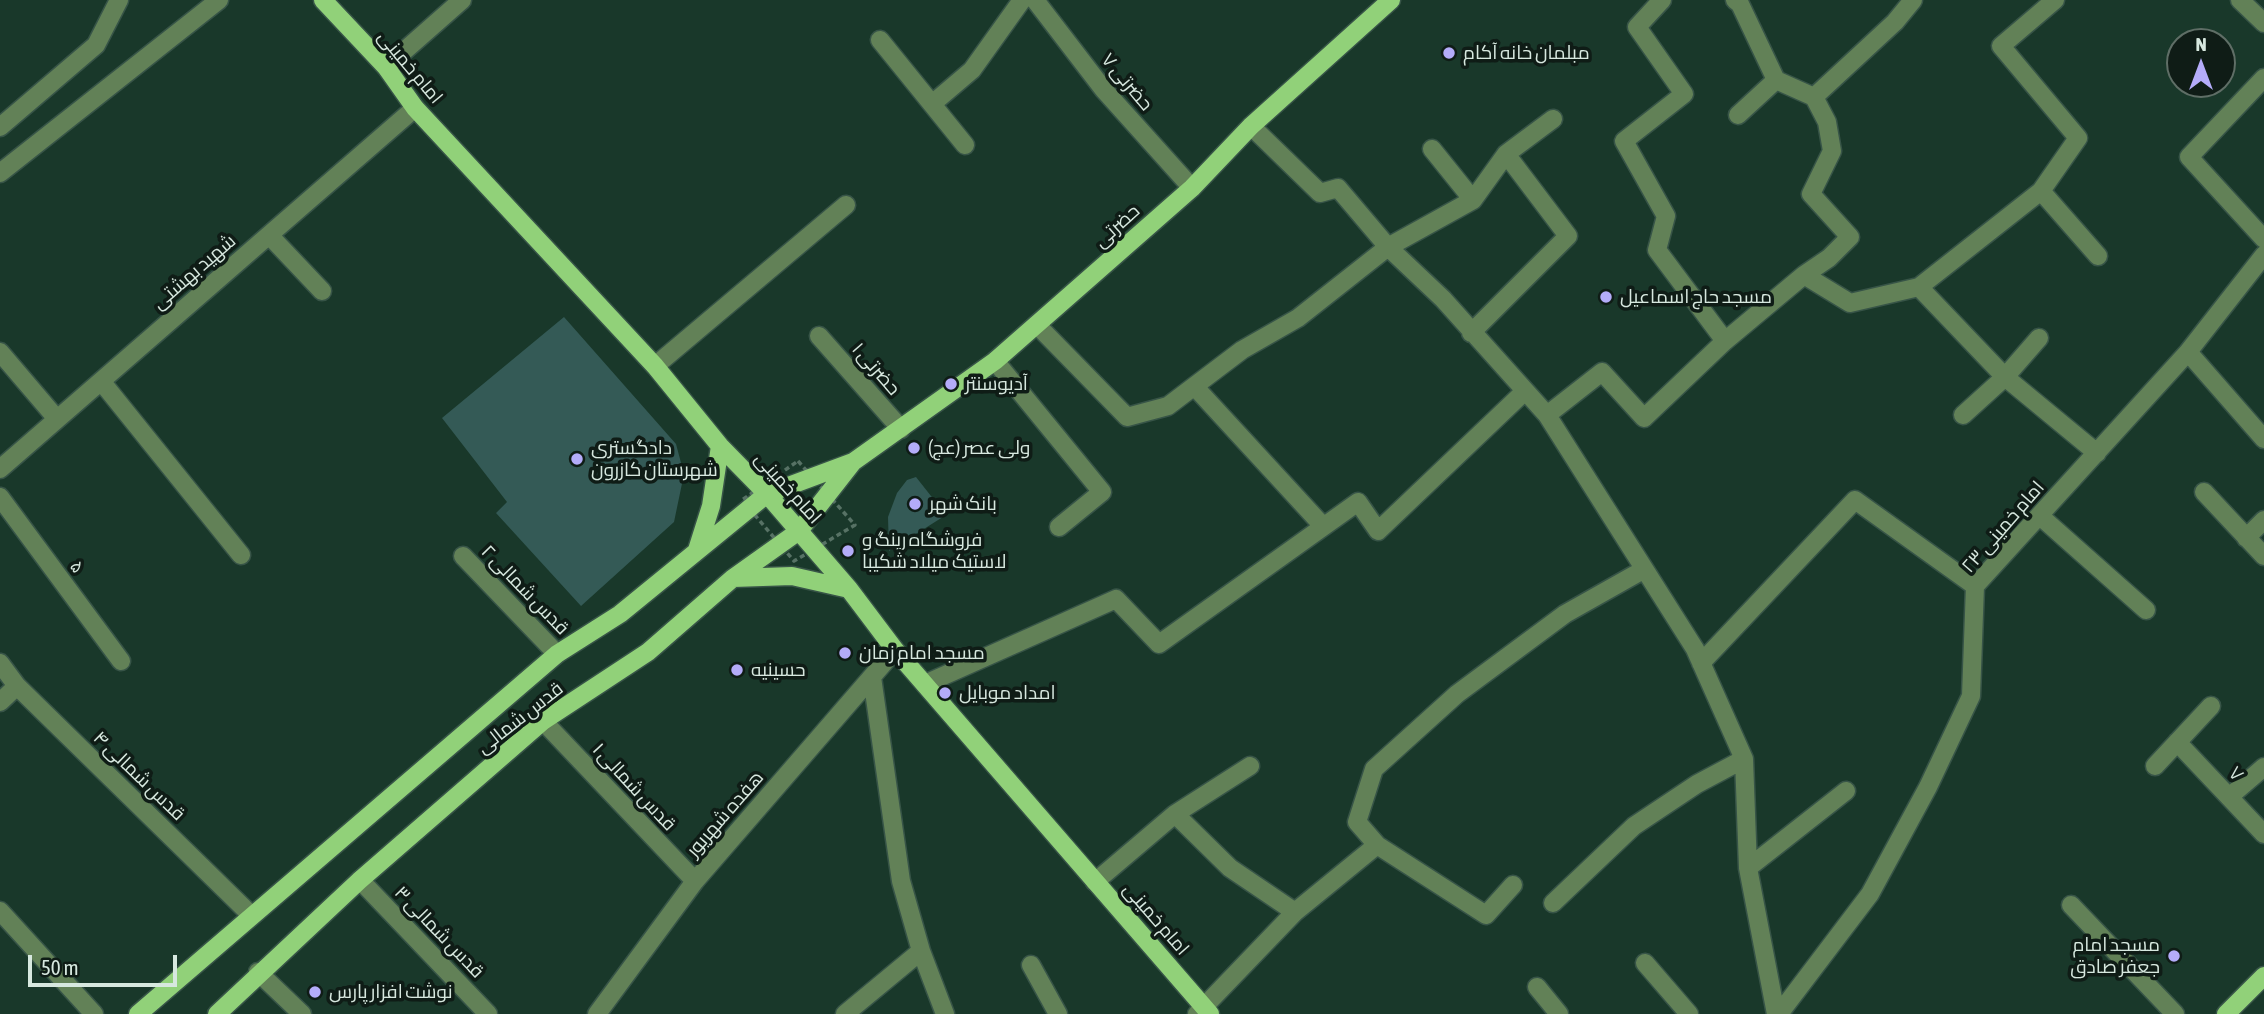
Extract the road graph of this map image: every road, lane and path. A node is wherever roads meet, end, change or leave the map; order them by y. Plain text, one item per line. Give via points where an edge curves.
1 (119, 0) edge
2 (219, 0) edge
3 (323, 0) edge
4 (462, 0) edge
5 (1022, 0) edge
6 (1035, 0) edge
7 (1391, 0) edge
8 (1662, 0) edge
9 (1735, 0) edge
10 (1913, 0) edge
11 (2054, 0) edge
12 (2239, 0) edge
13 (2264, 23) edge
14 (880, 40) dead end
15 (386, 67) junction
16 (2264, 78) edge
17 (1776, 80) junction
18 (1814, 97) junction
19 (932, 104) junction
20 (415, 108) junction
21 (1738, 114) dead end
22 (1553, 119) dead end
23 (1251, 126) junction
24 (0, 127) edge
25 (965, 145) dead end
26 (1432, 149) dead end
27 (1506, 154) junction
28 (0, 173) edge
29 (1192, 188) junction
30 (2041, 191) junction
31 (1473, 200) junction
32 (846, 205) dead end
33 (270, 234) junction
34 (2264, 239) edge
35 (1388, 247) junction
36 (2264, 255) edge
37 (2098, 256) dead end
38 (1804, 275) junction
39 (1919, 287) junction
40 (322, 290) dead end
41 (1038, 326) junction
42 (1471, 333) junction
43 (819, 336) dead end
44 (2039, 338) dead end
45 (1725, 341) junction
46 (0, 352) edge
47 (2188, 352) junction
48 (995, 361) junction
49 (655, 366) junction
50 (2004, 377) junction
51 (101, 381) junction
52 (1195, 387) junction
53 (1525, 391) junction
54 (1547, 415) junction
55 (1963, 415) dead end
56 (57, 419) junction
57 (901, 429) junction
58 (2264, 439) edge
59 (720, 446) junction
60 (2097, 453) junction
61 (853, 462) junction
62 (0, 469) edge
63 (2204, 492) dead end
64 (767, 494) junction
65 (0, 498) edge
66 (2040, 516) junction
67 (2264, 520) edge
68 (1322, 525) junction
69 (1059, 527) dead end
70 (799, 531) junction
71 (2246, 538) junction
72 (697, 550) junction
73 (241, 555) dead end
74 (463, 556) dead end
75 (2264, 556) edge
76 (1643, 570) junction
77 (733, 578) junction
78 (1975, 586) junction
79 (849, 589) junction
80 (2146, 610) dead end
81 (895, 650) junction
82 (557, 654) junction
83 (121, 661) dead end
84 (0, 663) edge
85 (1701, 663) junction
86 (872, 677) junction
87 (925, 684) junction
88 (17, 686) junction
89 (0, 702) edge
90 (2211, 706) dead end
91 (543, 721) junction
92 (2177, 742) junction
93 (1744, 759) junction
94 (2155, 765) dead end
95 (1250, 766) dead end
96 (2264, 767) edge
97 (1846, 791) dead end
98 (2229, 797) junction
99 (1175, 814) junction
100 (2264, 834) edge
101 (1377, 845) junction
102 (1748, 868) junction
103 (360, 880) junction
104 (695, 881) junction
105 (1096, 882) junction
106 (1513, 885) dead end
107 (1553, 903) dead end
108 (2071, 905) dead end
109 (0, 911) edge
110 (1295, 912) junction
111 (251, 915) junction
112 (921, 951) junction
113 (1645, 963) dead end
114 (1031, 965) dead end
115 (258, 972) junction
116 (2264, 976) edge
117 (1537, 987) dead end
118 (1204, 1012) edge
119 (94, 1014) edge
120 (138, 1014) edge
121 (217, 1014) edge
122 (302, 1014) edge
123 (488, 1014) edge
124 (597, 1014) edge
125 (845, 1014) edge
126 (945, 1014) edge
127 (1058, 1014) edge
128 (1559, 1014) edge
129 (1689, 1014) edge
130 (1777, 1014) edge
131 (2175, 1014) edge
132 (2227, 1014) edge

1 - 24 street via 96,45
2 - 28 street
3 - 15 main road, امام خمینی
4 - 15 street
5 - 19 street via 972,70
6 - 29 street, حضرتی ۷ via 1104,90
7 - 23 main road, حضرتی
8 - 45 street via 1637,27 1684,94 1624,141 1666,216 1657,250
9 - 17 street
10 - 18 street
11 - 30 street via 2001,46 2078,138
12 - 13 street
14 - 19 street
15 - 20 main road, امام خمینی
16 - 34 street via 2189,157
17 - 18 street
17 - 21 street
18 - 38 street via 1832,151 1811,194 1850,237
19 - 25 street
20 - 33 street, شهید بهشتی
20 - 49 main road, امام خمینی
22 - 27 street
23 - 29 main road, حضرتی
23 - 35 street via 1320,193 1338,188
26 - 31 street
27 - 31 street
27 - 42 street via 1568,236
29 - 41 main road, حضرتی
30 - 37 street
30 - 39 street
31 - 35 street
32 - 49 street
33 - 40 street
33 - 51 street, شهید بهشتی
35 - 42 street
35 - 52 street via 1298,318 1242,350
36 - 47 street, امام خمینی ۲۳
38 - 39 street via 1850,303
38 - 45 street
39 - 50 street
41 - 48 main road, حضرتی
41 - 52 street via 1127,417 1168,406
42 - 53 street
43 - 57 street, حضرتی ۱
44 - 50 street
45 - 54 street via 1644,418 1602,372
46 - 56 street
47 - 58 street
47 - 60 street, امام خمینی ۲۳
48 - 57 main road, حضرتی
48 - 69 street via 1102,492
49 - 59 main road, امام خمینی
50 - 55 street
50 - 60 street
51 - 56 street, شهید بهشتی
51 - 73 street
52 - 68 street
53 - 54 street
53 - 68 street via 1378,531 1358,502
54 - 76 street via 1586,471
56 - 62 street, شهید بهشتی
57 - 61 main road, حضرتی
59 - 64 main road, امام خمینی
59 - 72 main road via 711,506
60 - 66 street, امام خمینی ۲۳
61 - 64 main road, قدس شمالی
61 - 70 main road, قدس شمالی
63 - 71 street
64 - 70 main road, امام خمینی
64 - 72 main road, قدس شمالی
65 - 83 street, ۵
66 - 78 street, امام خمینی ۲۳
66 - 80 street
67 - 71 street
68 - 87 street via 1159,644 1116,599
70 - 77 main road, قدس شمالی
70 - 79 main road, امام خمینی
71 - 75 street
72 - 82 main road, قدس شمالی via 620,614
74 - 82 street, قدس شمالی ۲
76 - 85 street
76 - 101 street via 1565,614 1489,670 1374,769 1357,822
77 - 79 main road via 792,576
77 - 91 main road, قدس شمالی via 648,652
78 - 85 street via 1855,500
78 - 130 street, امام خمینی ۲۳ via 1971,696 1870,894
79 - 81 main road, امام خمینی
81 - 86 street, هفده شهریور
81 - 87 main road, امام خمینی
82 - 111 main road, قدس شمالی
84 - 88 street, قدس شمالی ۴
85 - 93 street
86 - 104 street, هفده شهریور
86 - 112 street via 899,870
87 - 105 main road, امام خمینی
88 - 89 street
88 - 111 street, قدس شمالی ۴
90 - 92 street
91 - 103 main road, قدس شمالی
91 - 104 street, قدس شمالی ۱
92 - 94 street
92 - 98 street, ۷
93 - 102 street
93 - 107 street via 1634,826
95 - 99 street
96 - 98 street
97 - 102 street
98 - 100 street, ۷
99 - 105 street
99 - 110 street via 1230,868
101 - 106 street via 1486,915
101 - 110 street
102 - 130 street
103 - 115 main road, قدس شمالی
103 - 123 street, ۳ قدس شمالی
104 - 124 street, هفده شهریور
105 - 118 main road, امام خمینی
108 - 131 street
109 - 119 street
110 - 118 street
111 - 120 main road, قدس شمالی
112 - 125 street
112 - 126 street
113 - 129 street
114 - 127 street
115 - 121 main road, قدس شمالی
115 - 122 street
116 - 132 main road
117 - 128 street

